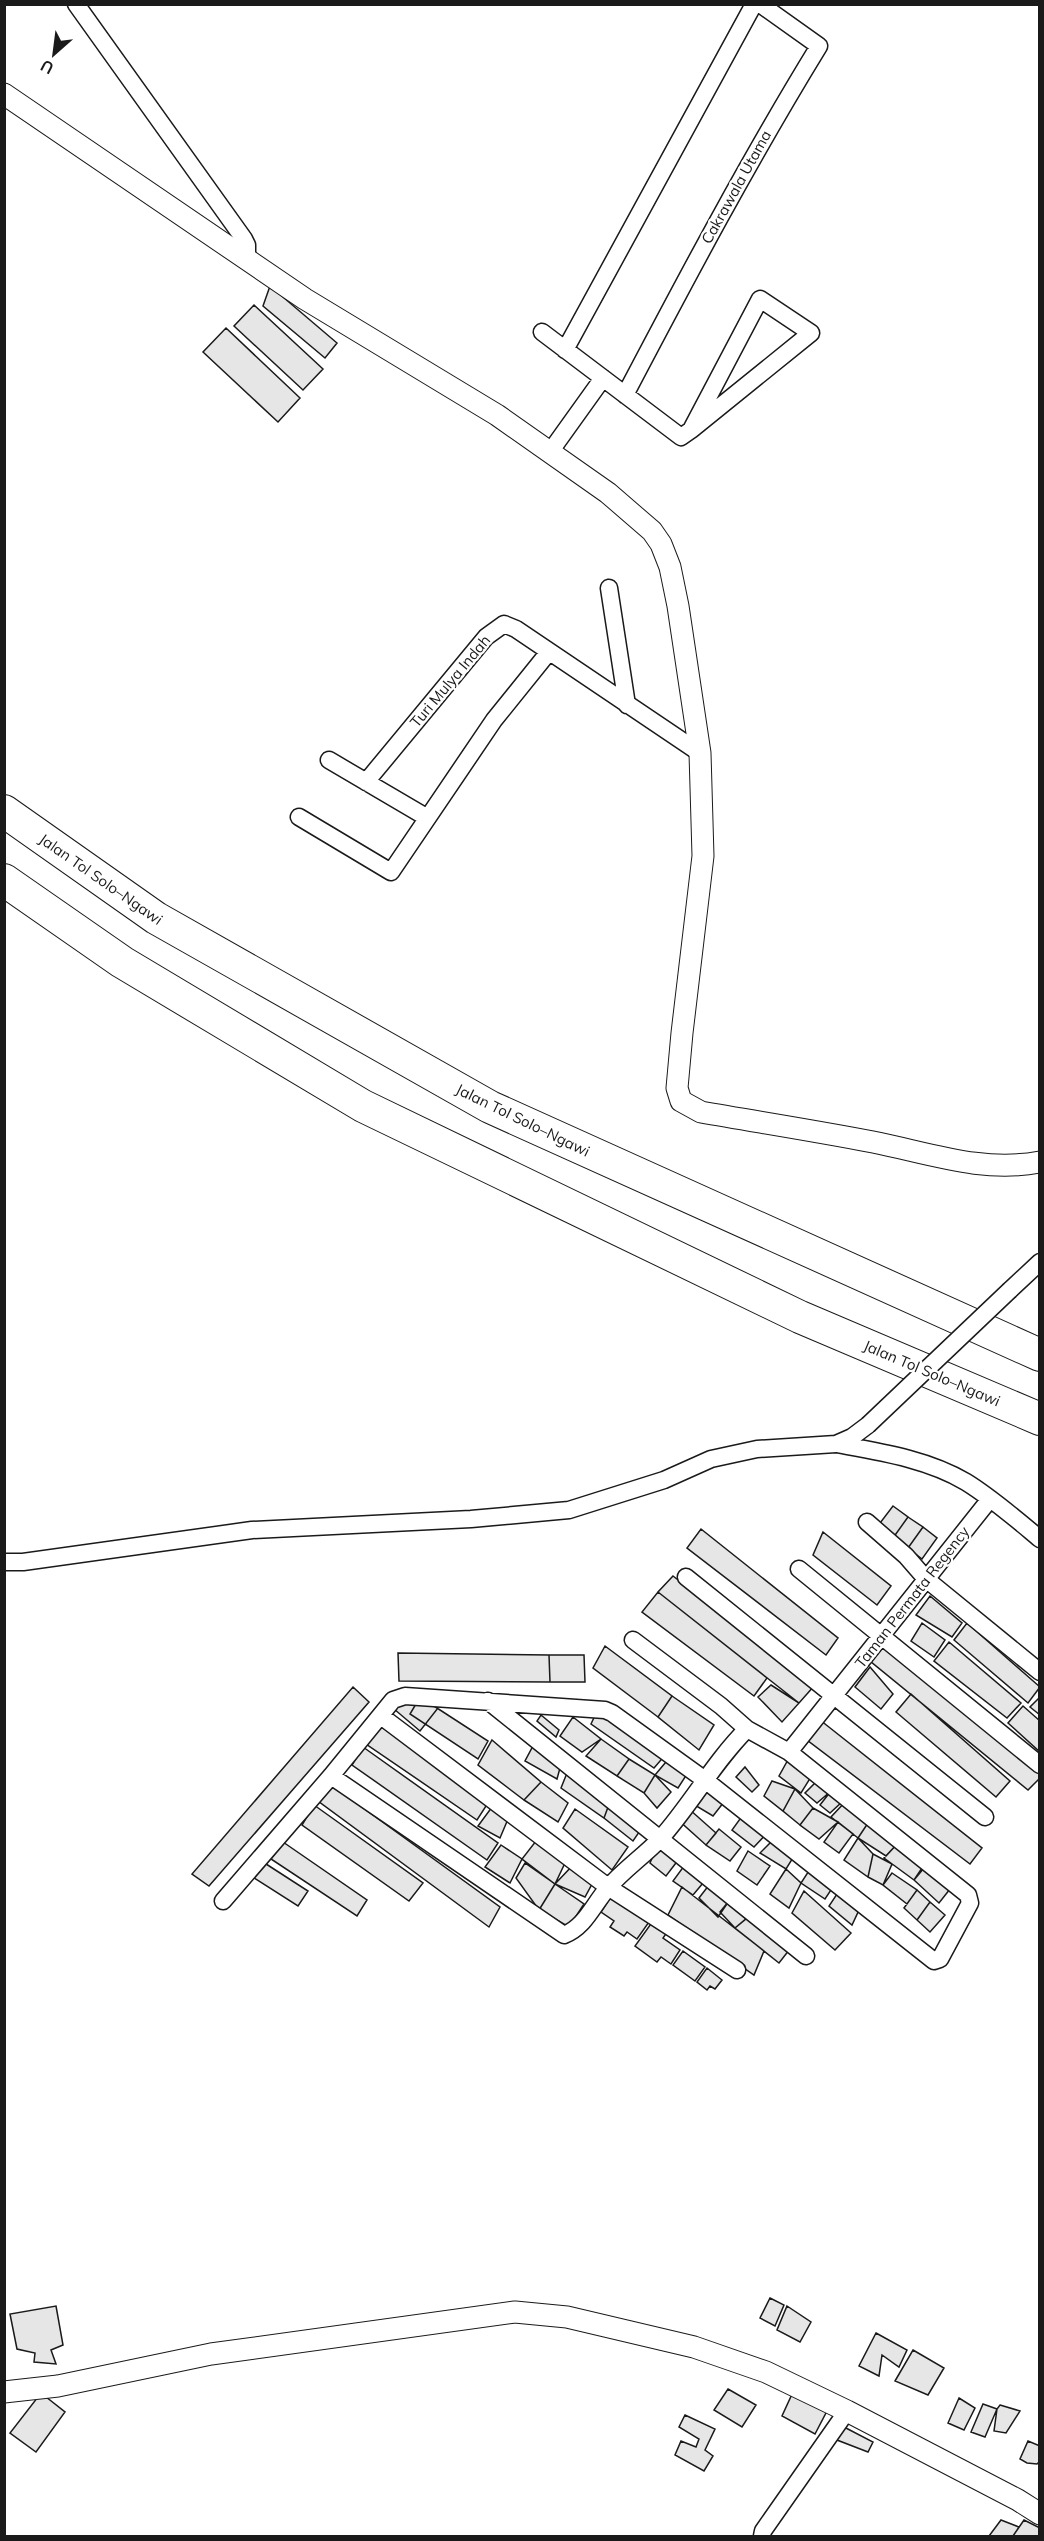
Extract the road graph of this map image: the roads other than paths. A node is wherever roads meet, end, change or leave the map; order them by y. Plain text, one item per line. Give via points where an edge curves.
1 (76, 4) edge
2 (754, 4) edge
3 (760, 4) edge
4 (4, 94) edge
5 (247, 260) junction
6 (542, 332) dead end
7 (565, 350) junction
8 (603, 378) junction
9 (626, 395) junction
10 (691, 430) junction
11 (550, 452) junction
12 (609, 588) dead end
13 (548, 653) junction
14 (627, 705) junction
15 (700, 753) junction
16 (329, 760) dead end
17 (366, 782) junction
18 (4, 811) edge
19 (299, 817) dead end
20 (426, 817) junction
21 (4, 880) edge
22 (1040, 1162) edge
23 (1040, 1262) edge
24 (1040, 1355) edge
25 (1040, 1419) edge
26 (836, 1444) junction
27 (990, 1499) junction
28 (867, 1522) dead end
29 (1040, 1539) edge
30 (4, 1562) edge
31 (799, 1569) dead end
32 (686, 1577) dead end
33 (926, 1579) junction
34 (881, 1636) junction
35 (633, 1640) dead end
36 (1040, 1672) edge
37 (834, 1696) junction
38 (488, 1701) junction
39 (381, 1716) junction
40 (747, 1729) junction
41 (789, 1752) junction
42 (1040, 1766) edge
43 (331, 1776) junction
44 (705, 1780) junction
45 (985, 1817) dead end
46 (661, 1838) junction
47 (608, 1887) junction
48 (224, 1901) dead end
49 (806, 1956) dead end
50 (737, 1970) dead end
51 (4, 2392) edge
52 (847, 2411) junction
53 (1040, 2514) edge
54 (762, 2536) edge

1 - 5 street via 244,238
2 - 7 street
3 - 9 street, Cakrawala Utama via 819,46 711,231
4 - 5 street
5 - 11 street
6 - 7 street
7 - 8 street
8 - 9 street
8 - 11 street
9 - 10 street via 681,437
10 - 10 street via 802,340 811,333 760,299
11 - 15 street via 623,506 661,544 678,606
12 - 14 street
13 - 14 street, Turi Mulya Indah
13 - 17 street, Turi Mulya Indah via 504,624 495,629
13 - 20 street via 494,720
14 - 15 street, Turi Mulya Indah
15 - 22 street via 703,856 677,1088 681,1101 701,1112 873,1142 970,1164
16 - 17 street
17 - 20 street
18 - 24 highway, Jalan Tol Solo–Ngawi via 156,918 490,1107
19 - 20 street via 391,872
21 - 25 highway, Jalan Tol Solo–Ngawi via 122,962 363,1106 800,1317
23 - 26 street, bridge via 868,1425
26 - 27 street via 939,1469
26 - 30 street via 757,1449 711,1459 664,1480 569,1510 252,1530
27 - 29 street
27 - 33 street, Taman Permata Regency
28 - 33 street
31 - 34 street
32 - 37 street
33 - 34 street, Taman Permata Regency
33 - 36 street
34 - 37 street, Taman Permata Regency
34 - 42 street
35 - 40 street
37 - 41 street, Taman Permata Regency
37 - 45 street
38 - 39 street via 400,1696
38 - 44 street via 605,1710
38 - 46 street
39 - 43 street
39 - 47 street
40 - 41 street
40 - 44 street
41 - 44 street via 968,1894 970,1903 938,1961 931,1960
43 - 47 street via 564,1935 579,1928
43 - 48 street
44 - 46 street
46 - 47 street
46 - 49 street
47 - 50 street
51 - 52 street via 58,2386 211,2354 515,2312 567,2317 694,2346 766,2372
52 - 53 street
52 - 54 street

